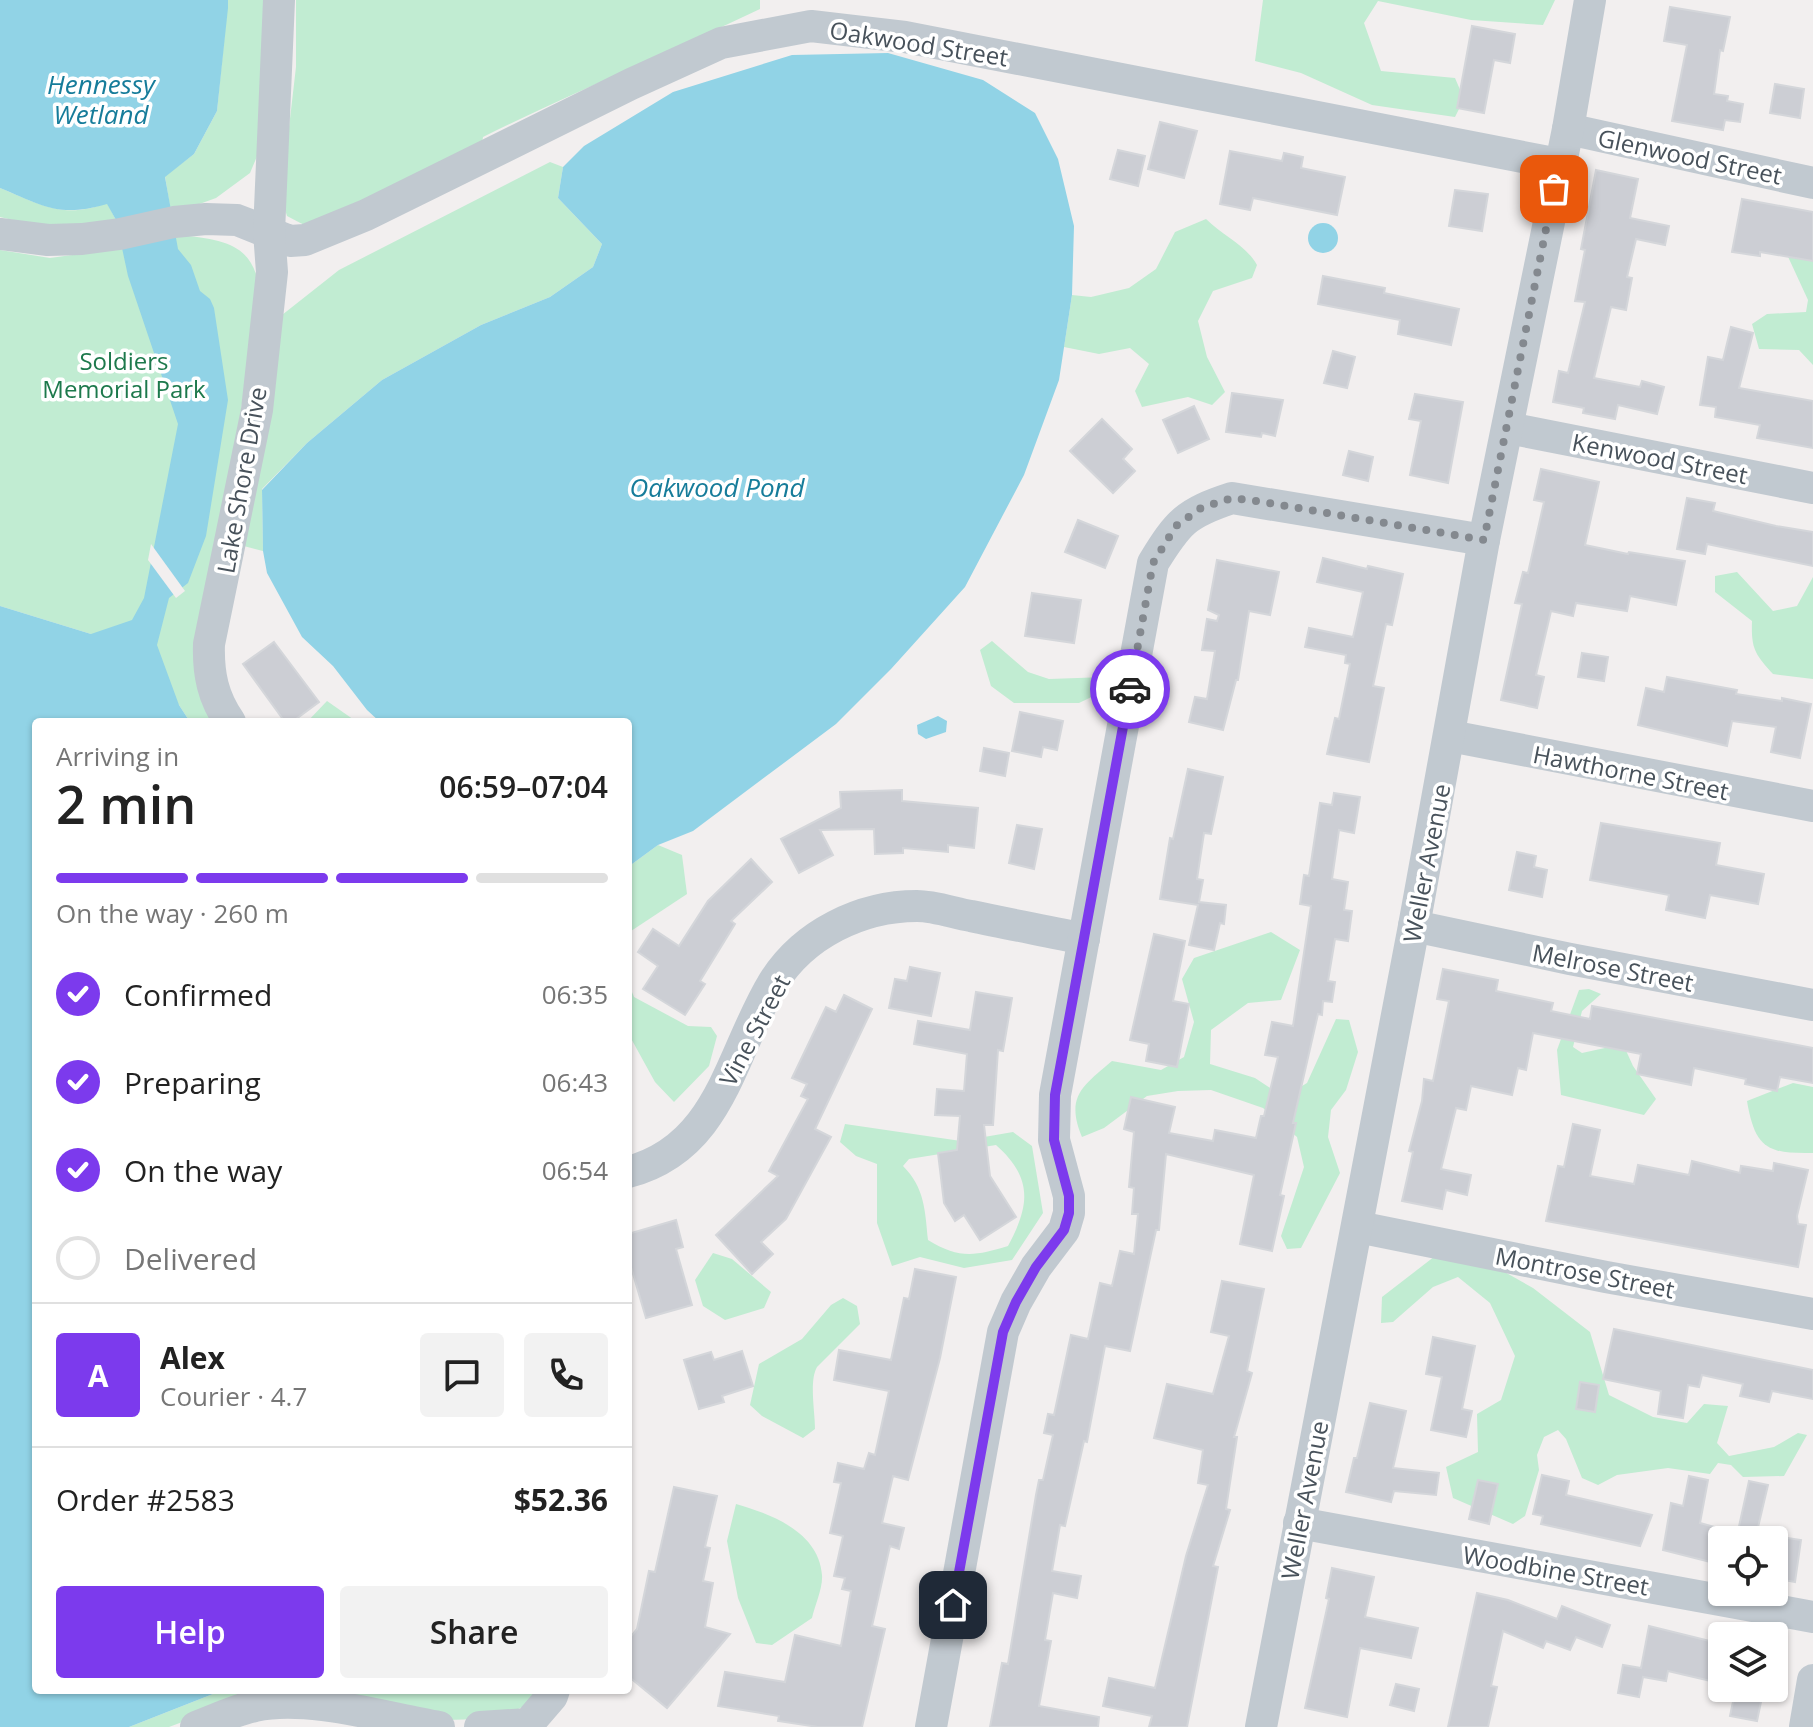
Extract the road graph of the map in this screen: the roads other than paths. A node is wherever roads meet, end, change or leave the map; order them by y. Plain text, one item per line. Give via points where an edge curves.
1 (279, 0) edge
2 (1590, 0) edge
3 (1568, 129) junction
4 (1559, 164) junction
5 (1813, 183) edge
6 (269, 232) junction
7 (0, 234) edge
8 (1508, 428) junction
9 (1813, 488) edge
10 (1484, 540) junction
11 (227, 718) edge
12 (1450, 736) junction
13 (1813, 806) edge
14 (1414, 926) junction
15 (1084, 939) junction
16 (1813, 1005) edge
17 (632, 1171) edge
18 (1358, 1227) junction
19 (1813, 1314) edge
20 (1299, 1523) junction
21 (1813, 1617) edge
22 (1813, 1680) edge
23 (553, 1694) edge
24 (534, 1725) edge
25 (196, 1727) edge
26 (439, 1727) edge
27 (480, 1727) edge
28 (931, 1727) edge
29 (1261, 1727) edge
30 (1805, 1727) edge

1 - 6 street, Lake Shore Drive
2 - 3 street, Weller Avenue
3 - 4 street, Weller Avenue
3 - 5 street, Glenwood Street
4 - 6 street, Oakwood Street via 905,37 811,26 721,43 305,240 290,241
4 - 8 street, Weller Avenue
6 - 7 street, Oakwood Street via 237,220 206,219 48,240
6 - 11 street, Lake Shore Drive via 272,272 257,410 209,644 213,690
8 - 9 street, Kenwood Street
8 - 10 street, Weller Avenue
10 - 12 street, Weller Avenue
10 - 15 street via 1232,498 1201,508 1176,526 1153,563
12 - 13 street, Hawthorne Street
12 - 14 street, Weller Avenue
14 - 16 street, Melrose Street
14 - 18 street, Weller Avenue
15 - 17 street, Vine Street via 919,906 874,911 840,923 806,946 774,982 697,1131 671,1154
15 - 28 street via 1055,1095 1054,1140 1069,1213 1003,1332
18 - 19 street, Montrose Street
18 - 20 street, Weller Avenue
20 - 21 street, Woodbine Street
20 - 29 street, Weller Avenue
22 - 30 street
23 - 24 street
24 - 27 street
25 - 26 street via 277,1703 314,1704

